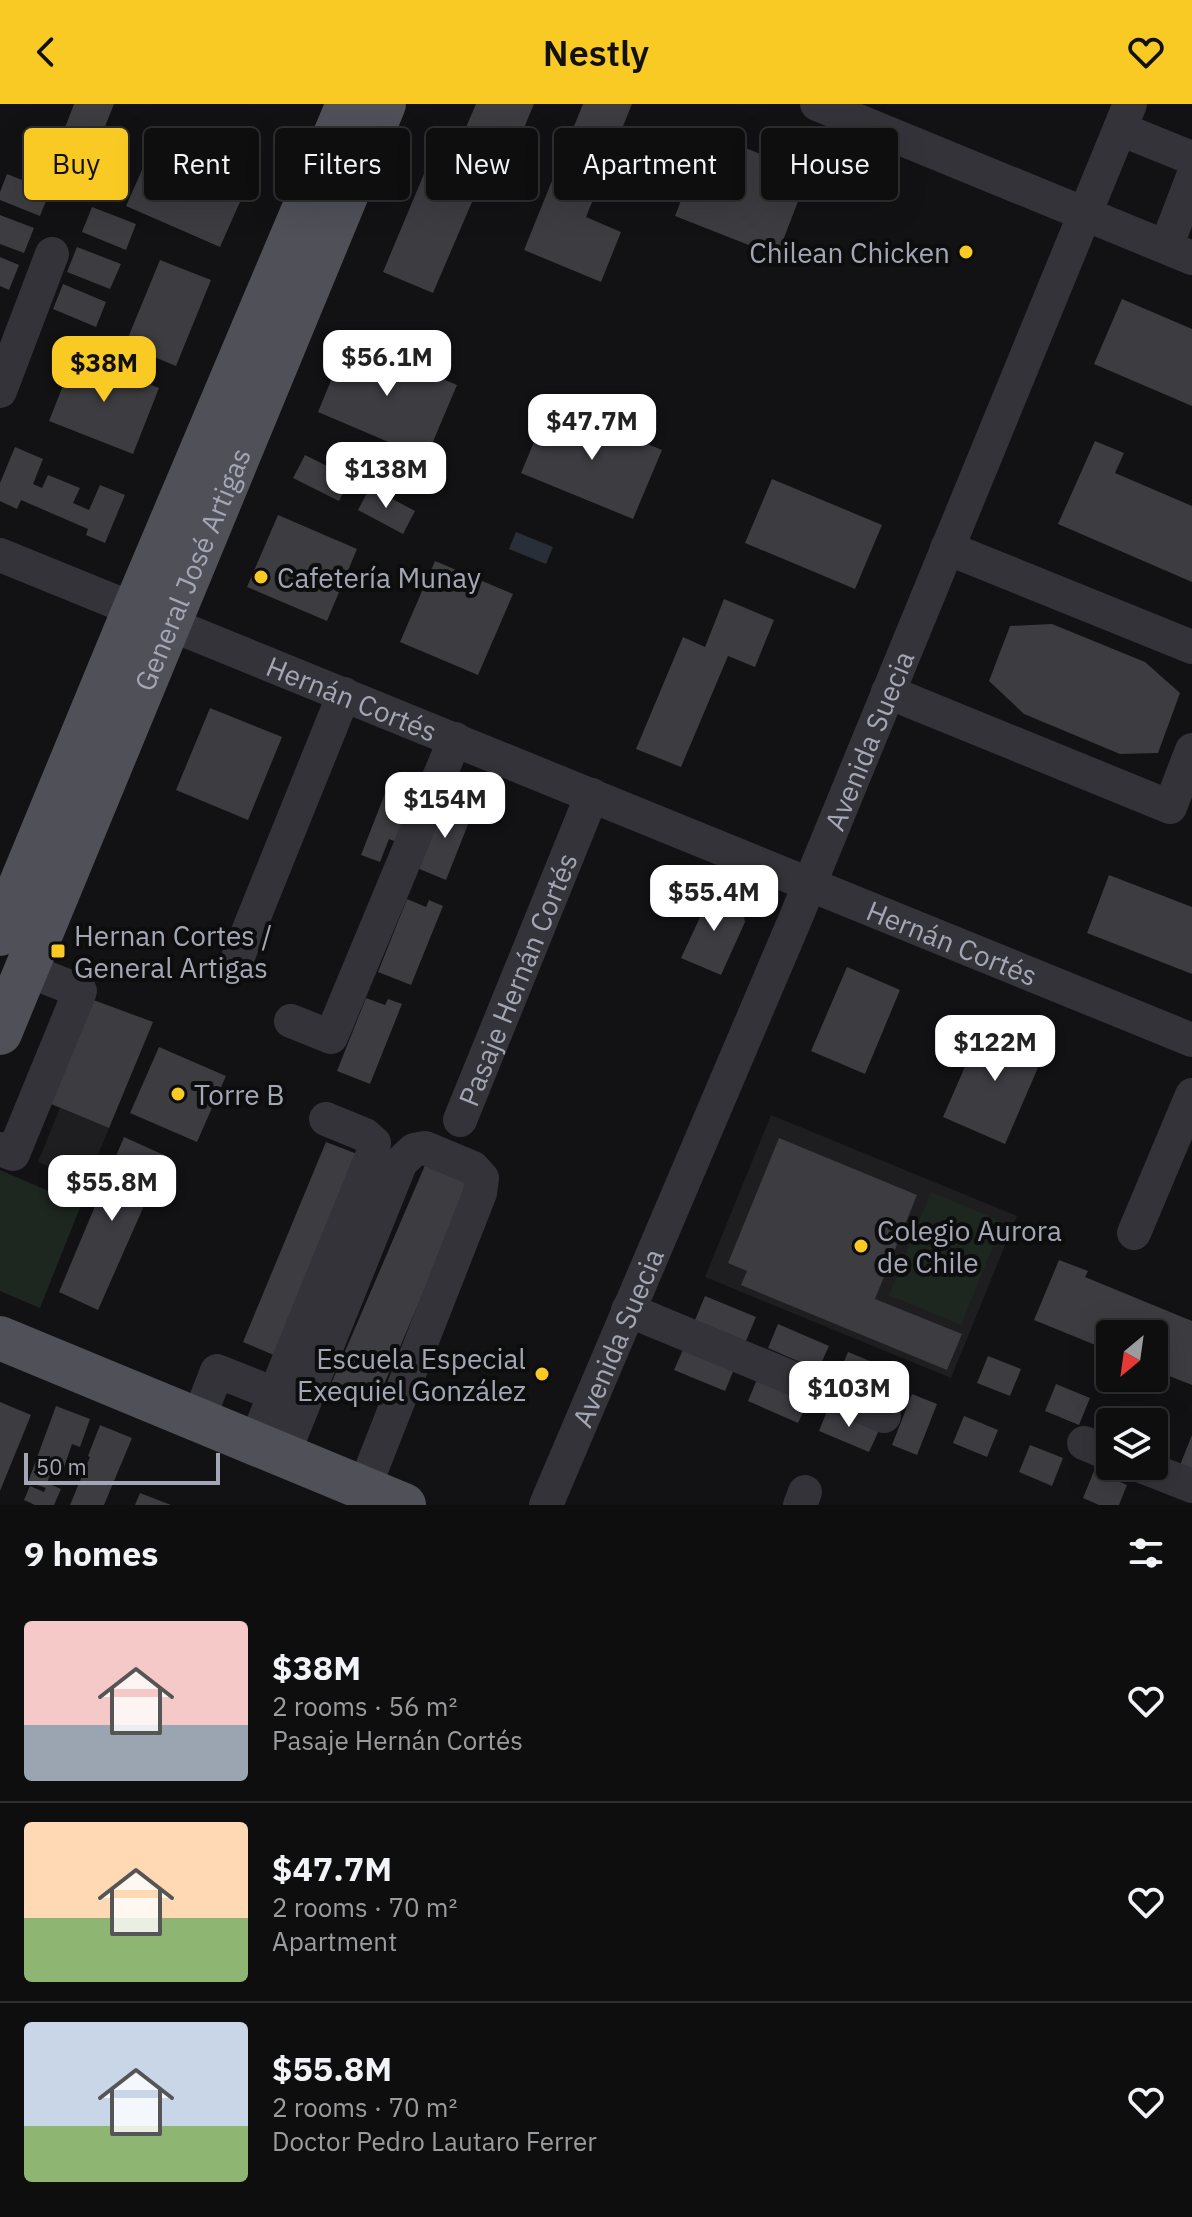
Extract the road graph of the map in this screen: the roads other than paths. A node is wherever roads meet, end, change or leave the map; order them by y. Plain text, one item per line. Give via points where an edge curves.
1 (348, 104) edge
2 (384, 104) edge
3 (817, 104) edge
4 (1125, 116) edge
5 (1192, 158) edge
6 (1192, 179) edge
7 (1086, 214) junction
8 (1179, 253) edge
9 (52, 254) dead end
10 (0, 391) edge
11 (947, 548) junction
12 (0, 555) edge
13 (151, 617) junction
14 (1192, 647) edge
15 (888, 692) junction
16 (344, 694) junction
17 (455, 739) junction
18 (1192, 750) edge
19 (592, 795) junction
20 (809, 883) junction
21 (0, 934) edge
22 (239, 954) dead end
23 (27, 970) junction
24 (291, 1021) dead end
25 (0, 1033) edge
26 (1192, 1040) edge
27 (1192, 1095) edge
28 (326, 1119) dead end
29 (460, 1120) dead end
30 (0, 1149) edge
31 (1134, 1233) dead end
32 (628, 1310) junction
33 (0, 1338) edge
34 (275, 1394) junction
35 (884, 1416) dead end
36 (198, 1420) junction
37 (269, 1449) junction
38 (1168, 1477) edge
39 (1192, 1486) edge
40 (364, 1488) junction
41 (404, 1505) edge
42 (546, 1505) edge

1 - 13 main road, General José Artigas
2 - 13 main road, General José Artigas
3 - 7 street
4 - 5 street
4 - 7 street, Avenida Suecia
6 - 8 street
7 - 8 street
7 - 11 street, Avenida Suecia
9 - 10 street
11 - 14 street
11 - 15 street, Avenida Suecia
12 - 13 street, Hernán Cortés
13 - 16 street, Hernán Cortés
13 - 21 main road, General José Artigas
13 - 23 main road, General José Artigas
15 - 18 street via 1170,807
15 - 20 street, Avenida Suecia
16 - 17 street, Hernán Cortés
16 - 22 street
17 - 19 street, Hernán Cortés
17 - 24 street via 331,1037
19 - 20 street, Hernán Cortés
19 - 29 street, Pasaje Hernán Cortés
20 - 26 street, Hernán Cortés
20 - 32 street, Avenida Suecia
23 - 25 main road, General José Artigas
23 - 30 street via 80,991 13,1154
27 - 31 street
28 - 34 street via 365,1135 374,1143 372,1156
32 - 35 street
32 - 42 street, Avenida Suecia
33 - 36 main road
34 - 36 street via 217,1371
34 - 37 street
36 - 37 main road
37 - 40 main road
37 - 40 street via 401,1162 425,1148 473,1168 482,1178 480,1193
38 - 39 street
40 - 41 main road

